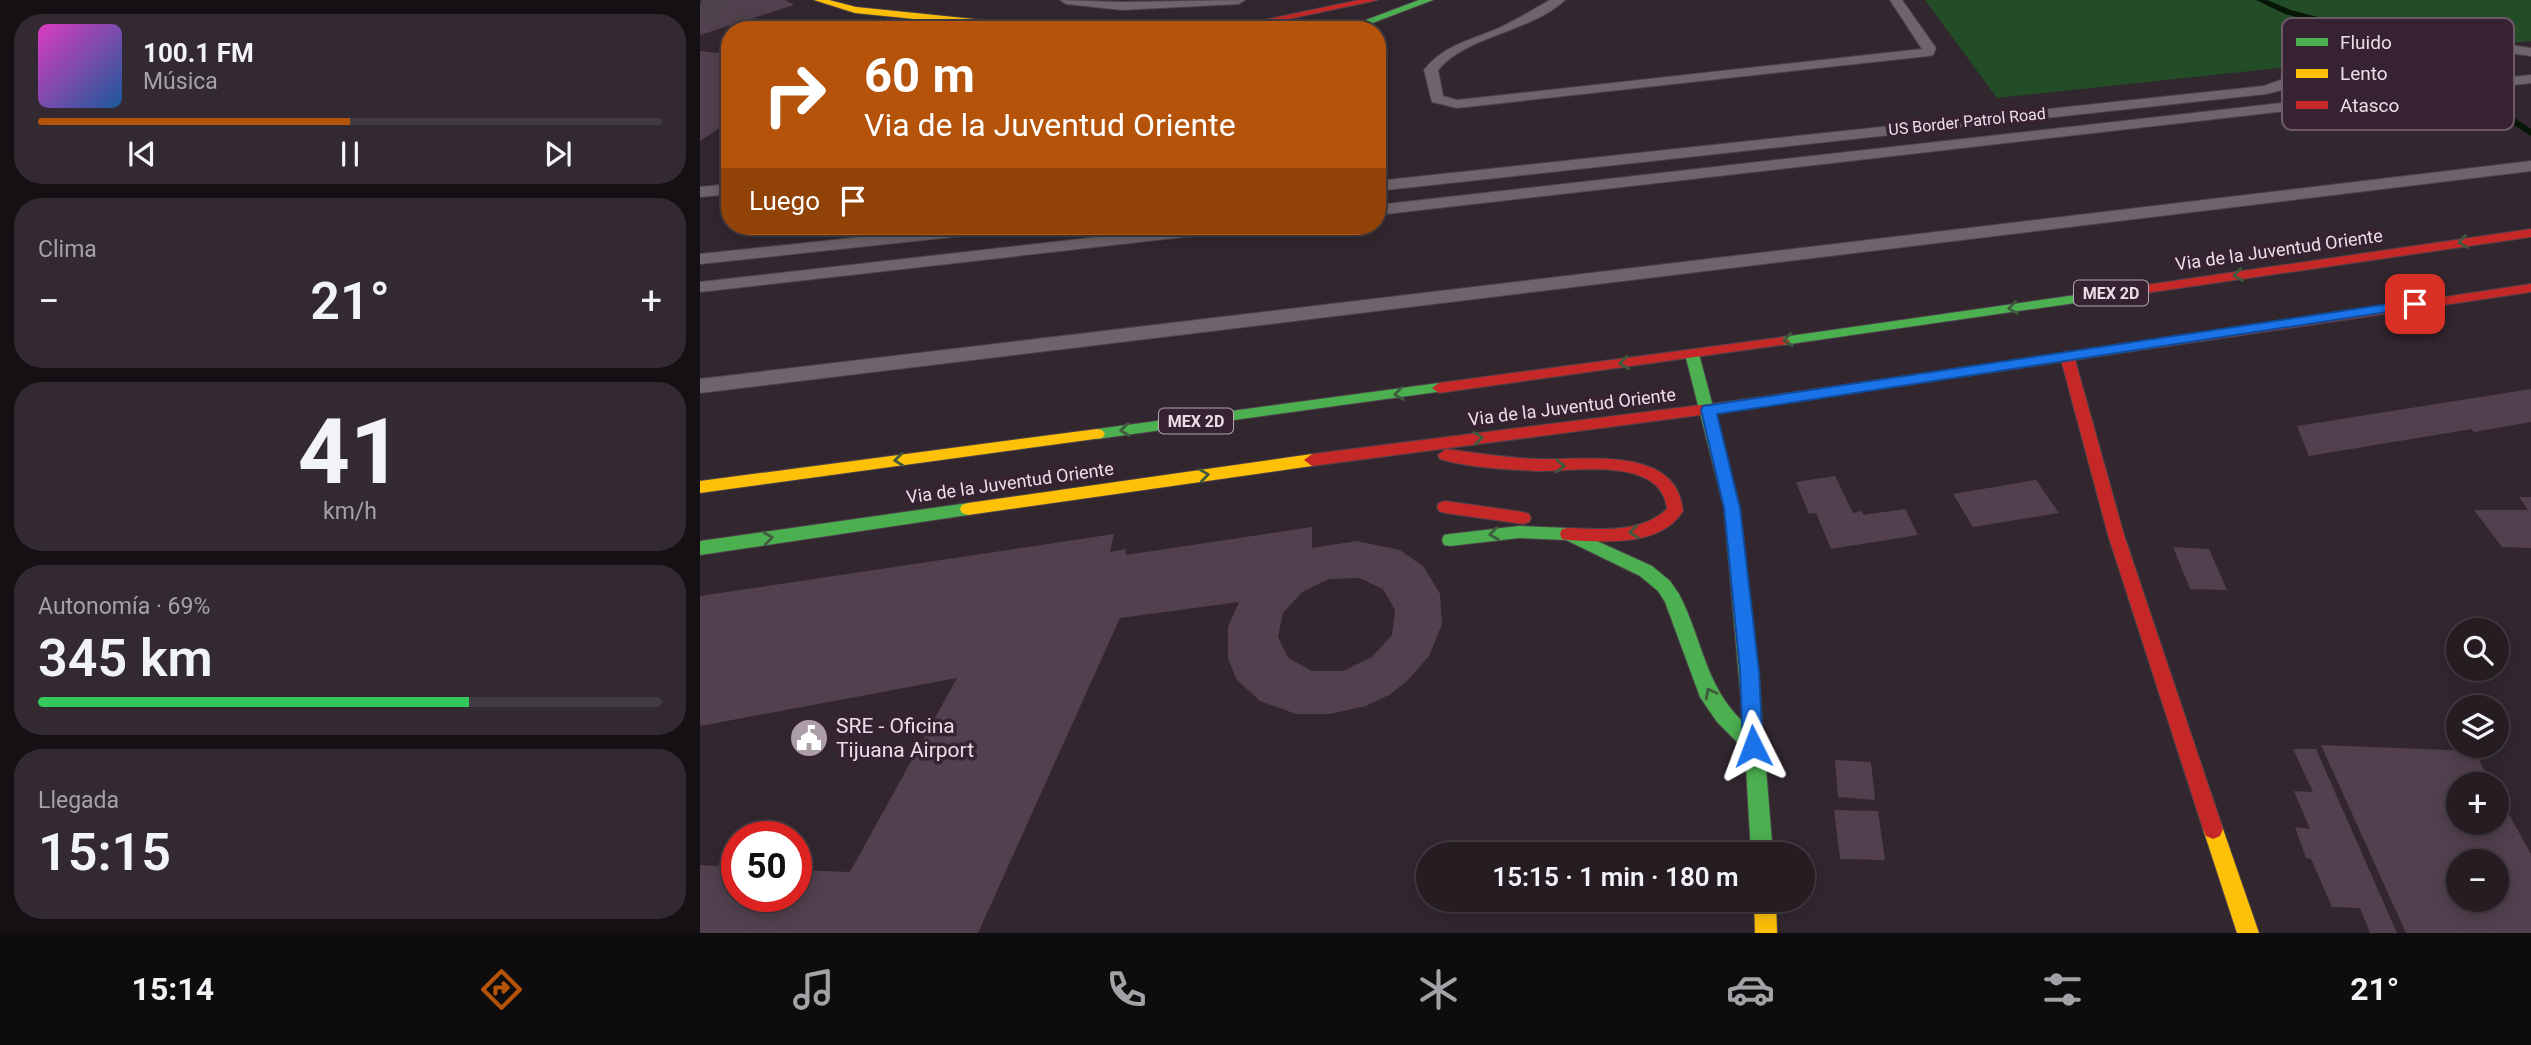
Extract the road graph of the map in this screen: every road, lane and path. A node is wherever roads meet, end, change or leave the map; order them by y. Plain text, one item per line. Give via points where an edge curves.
1 (819, 0) edge
2 (1066, 0) edge
3 (1239, 0) edge
4 (1373, 0) edge
5 (1428, 0) edge
6 (1559, 0) edge
7 (1896, 0) edge
8 (964, 21) edge
9 (1275, 21) edge
10 (1370, 21) edge
11 (2282, 85) edge
12 (2514, 85) edge
13 (2531, 95) edge
14 (2282, 108) edge
15 (2531, 166) edge
16 (1386, 185) edge
17 (721, 189) edge
18 (700, 191) edge
19 (1386, 209) edge
20 (2531, 233) edge
21 (927, 235) edge
22 (1158, 235) edge
23 (700, 260) edge
24 (700, 287) edge
25 (2531, 288) edge
26 (1692, 354) junction
27 (2067, 356) junction
28 (700, 386) edge
29 (1709, 410) junction
30 (1395, 448) junction
31 (700, 487) edge
32 (1446, 514) dead end
33 (1568, 534) junction
34 (1450, 540) dead end
35 (700, 548) edge
36 (1753, 746) junction
37 (1761, 842) edge
38 (1765, 912) edge
39 (1766, 933) edge
40 (2248, 933) edge

1 - 8 main road via 855,10
2 - 3 lane via 1122,6
4 - 9 main road
5 - 10 main road
6 - 7 lane via 1438,60 1431,70 1437,99 1457,104 1928,52
11 - 16 lane, US Border Patrol Road via 2266,90
12 - 13 lane
14 - 19 lane
15 - 28 lane
17 - 18 lane
20 -> 26 main road, Via de la Juventud Oriente / MEX 2D
21 - 23 lane
22 - 24 lane
25 - 27 main road, Via de la Juventud Oriente
26 - 29 main road
26 -> 31 main road, Via de la Juventud Oriente / MEX 2D
27 - 29 main road, Via de la Juventud Oriente
27 - 40 main road via 2084,430 2137,607
30 -> 29 main road, Via de la Juventud Oriente
29 - 36 main road via 1732,508
30 -> 33 main road via 1511,464 1628,469 1661,480 1673,494 1674,512 1667,522 1653,528
35 -> 30 main road, Via de la Juventud Oriente
32 - 33 main road via 1505,515
33 -> 34 main road via 1519,532
36 -> 33 main road via 1707,691 1677,608 1664,586 1646,571
36 - 37 main road
38 - 39 main road

